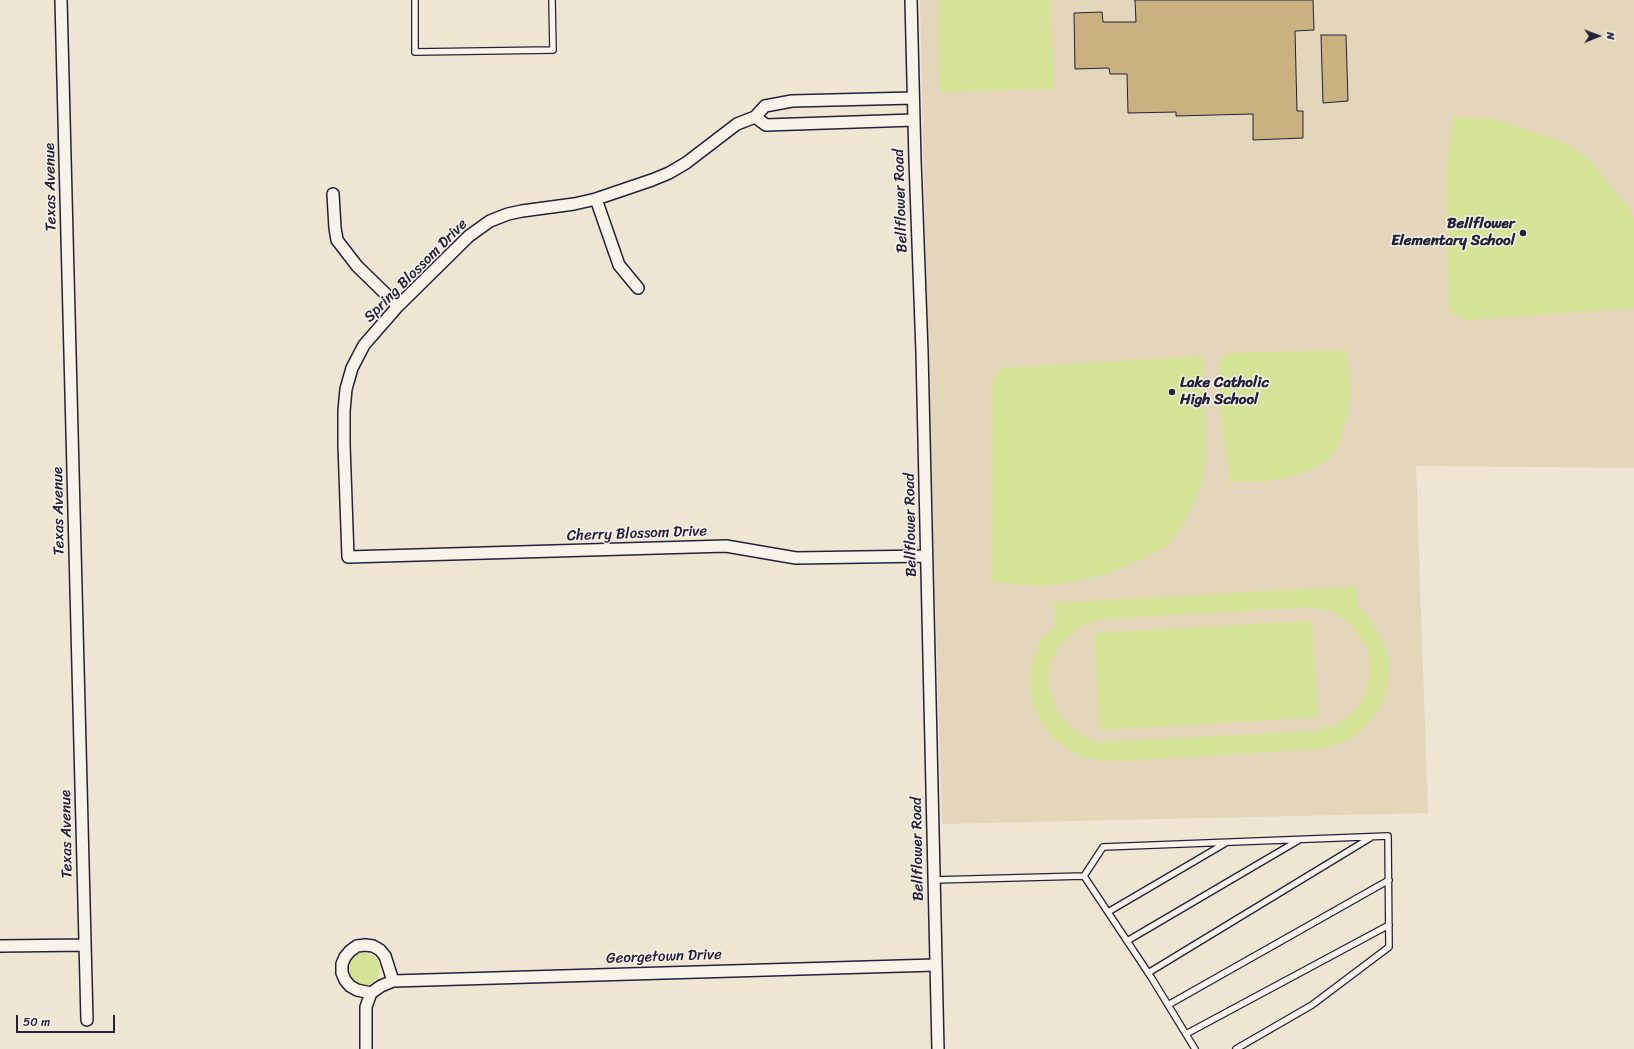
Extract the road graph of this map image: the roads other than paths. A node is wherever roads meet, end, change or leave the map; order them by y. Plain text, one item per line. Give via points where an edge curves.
1 (61, 0) edge
2 (415, 0) edge
3 (552, 0) edge
4 (911, 0) edge
5 (913, 98) junction
6 (755, 117) junction
7 (914, 120) junction
8 (333, 194) dead end
9 (596, 199) junction
10 (638, 288) dead end
11 (398, 306) junction
12 (926, 556) junction
13 (348, 557) joint
14 (1371, 837) junction
15 (1300, 840) junction
16 (1226, 842) junction
17 (1084, 876) junction
18 (934, 880) junction
19 (1389, 880) junction
20 (1108, 912) junction
21 (1389, 925) junction
22 (1127, 941) junction
23 (85, 945) junction
24 (0, 946) edge
25 (935, 965) junction
26 (1148, 973) junction
27 (393, 981) junction
28 (371, 993) junction
29 (1168, 1005) junction
30 (87, 1020) dead end
31 (1186, 1034) junction
32 (366, 1049) edge
33 (938, 1049) edge
34 (1195, 1049) edge
35 (1236, 1049) edge

1 - 23 street, Texas Avenue
2 - 3 lane via 415,52 553,50
4 - 5 street, Bellflower Road
5 - 6 street, Spring Blossom Drive via 792,102 765,106
5 - 7 street, Bellflower Road
6 - 7 street via 766,124
6 - 9 street, Spring Blossom Drive via 737,124 669,173
7 - 12 street, Bellflower Road
8 - 11 street via 337,240 357,266
9 - 10 street via 619,265
9 - 11 street, Spring Blossom Drive via 522,211 490,221 469,236
11 - 13 street, Spring Blossom Drive via 364,345 352,368 346,389 344,445
12 - 13 street, Cherry Blossom Drive via 796,558 726,546
12 - 18 street, Bellflower Road
14 - 15 lane
14 - 19 lane via 1388,836
14 - 26 lane
15 - 16 lane
15 - 22 lane
16 - 17 lane via 1103,847
16 - 20 lane
17 - 18 lane
17 - 20 lane
18 - 25 street, Bellflower Road
19 - 21 lane
19 - 29 lane
20 - 22 lane
21 - 31 lane
21 - 35 lane via 1389,947 1312,1005
22 - 26 lane
23 - 24 street
23 - 30 street, Texas Avenue
25 - 27 street, Georgetown Drive
25 - 33 street, Bellflower Road
26 - 29 lane
27 - 28 street, Georgetown Drive
27 - 28 street via 385,956 380,950 373,946 357,946 345,957 342,972 350,986
28 - 32 street via 366,1007
29 - 31 lane
31 - 34 lane

